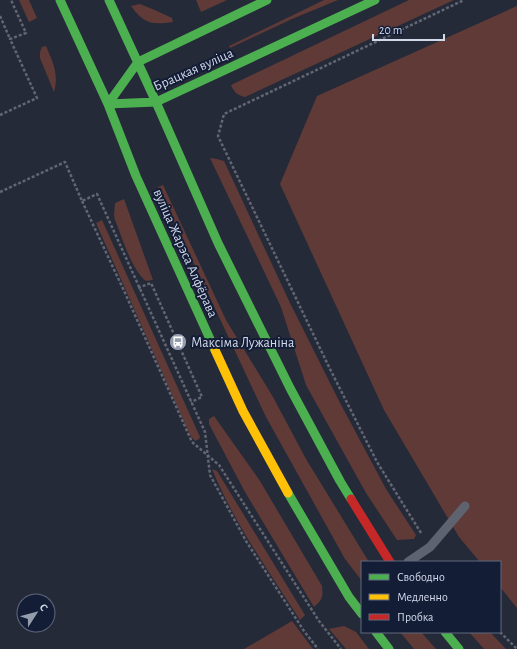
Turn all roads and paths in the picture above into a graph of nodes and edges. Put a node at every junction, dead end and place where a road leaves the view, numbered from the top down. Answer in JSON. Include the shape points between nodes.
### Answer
{"nodes":[{"id":1,"x":11,"y":0,"type":"edge"},
{"id":2,"x":60,"y":0,"type":"edge"},
{"id":3,"x":109,"y":0,"type":"edge"},
{"id":4,"x":267,"y":0,"type":"edge"},
{"id":5,"x":375,"y":0,"type":"edge"},
{"id":6,"x":464,"y":0,"type":"edge"},
{"id":7,"x":0,"y":16,"type":"edge"},
{"id":8,"x":10,"y":39,"type":"junction"},
{"id":9,"x":138,"y":62,"type":"junction"},
{"id":10,"x":156,"y":102,"type":"junction"},
{"id":11,"x":108,"y":104,"type":"junction"},
{"id":12,"x":0,"y":115,"type":"edge"},
{"id":13,"x":0,"y":192,"type":"edge"},
{"id":14,"x":82,"y":201,"type":"junction"},
{"id":15,"x":138,"y":288,"type":"junction"},
{"id":16,"x":191,"y":402,"type":"junction"},
{"id":17,"x":207,"y":455,"type":"junction"},
{"id":18,"x":465,"y":506,"type":"dead end"},
{"id":19,"x":430,"y":547,"type":"junction"},
{"id":20,"x":389,"y":561,"type":"edge"},
{"id":21,"x":409,"y":561,"type":"edge"},
{"id":22,"x":361,"y":613,"type":"edge"},
{"id":23,"x":377,"y":633,"type":"edge"},
{"id":24,"x":446,"y":633,"type":"edge"},
{"id":25,"x":501,"y":633,"type":"edge"},
{"id":26,"x":318,"y":649,"type":"edge"},
{"id":27,"x":341,"y":649,"type":"edge"},
{"id":28,"x":389,"y":649,"type":"edge"},
{"id":29,"x":459,"y":649,"type":"edge"},
{"id":30,"x":517,"y":649,"type":"edge"}],
"edges":[{"from":1,"to":8,"type":"path","via":[[26,34]]},
{"from":2,"to":11,"type":"main road","name":"вуліца Жарэса Алфёрава"},
{"from":3,"to":9,"type":"main road"},
{"from":4,"to":9,"type":"main road","name":"Брацкая вуліца"},
{"from":5,"to":10,"type":"main road","name":"Брацкая вуліца"},
{"from":6,"to":19,"type":"path","via":[[224,114],[218,136],[377,462]]},
{"from":7,"to":8,"type":"path"},
{"from":8,"to":12,"type":"path","via":[[37,98]]},
{"from":9,"to":10,"type":"main road"},
{"from":9,"to":11,"type":"main road","name":"Брацкая вуліца"},
{"from":10,"to":11,"type":"main road","name":"Брацкая вуліца"},
{"from":10,"to":20,"type":"main road","via":[[218,243],[290,388],[340,481]]},
{"from":11,"to":22,"type":"main road","name":"вуліца Жарэса Алфёрава","via":[[136,176],[243,411],[296,509]]},
{"from":13,"to":14,"type":"path","via":[[65,162]]},
{"from":14,"to":15,"type":"path","via":[[97,194]]},
{"from":14,"to":17,"type":"path","via":[[192,442]]},
{"from":15,"to":16,"type":"path"},
{"from":15,"to":16,"type":"path","via":[[151,283],[154,289],[202,397]]},
{"from":16,"to":17,"type":"path","via":[[205,432]]},
{"from":17,"to":26,"type":"path","via":[[210,475],[246,541]]},
{"from":17,"to":27,"type":"path","via":[[220,465],[318,621]]},
{"from":18,"to":19,"type":"lane"},
{"from":19,"to":21,"type":"lane"},
{"from":23,"to":28,"type":"main road"},
{"from":24,"to":29,"type":"main road"},
{"from":25,"to":30,"type":"path"}]}
